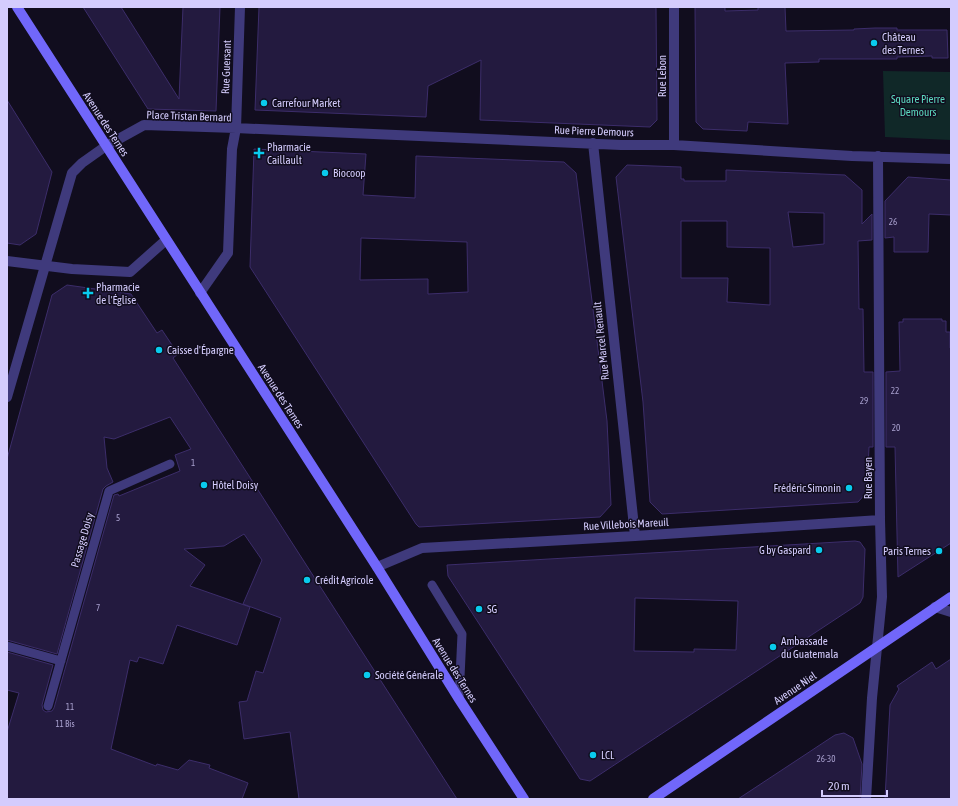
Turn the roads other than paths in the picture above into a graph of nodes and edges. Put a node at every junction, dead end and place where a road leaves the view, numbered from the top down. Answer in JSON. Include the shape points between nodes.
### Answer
{"nodes":[{"id":1,"x":17,"y":7,"type":"edge"},
{"id":2,"x":240,"y":7,"type":"edge"},
{"id":3,"x":674,"y":7,"type":"edge"},
{"id":4,"x":236,"y":128,"type":"junction"},
{"id":5,"x":593,"y":143,"type":"junction"},
{"id":6,"x":674,"y":145,"type":"junction"},
{"id":7,"x":106,"y":146,"type":"junction"},
{"id":8,"x":878,"y":156,"type":"junction"},
{"id":9,"x":951,"y":159,"type":"edge"},
{"id":10,"x":166,"y":240,"type":"junction"},
{"id":11,"x":7,"y":260,"type":"edge"},
{"id":12,"x":44,"y":266,"type":"junction"},
{"id":13,"x":200,"y":293,"type":"junction"},
{"id":14,"x":7,"y":397,"type":"edge"},
{"id":15,"x":170,"y":464,"type":"dead end"},
{"id":16,"x":880,"y":520,"type":"junction"},
{"id":17,"x":634,"y":536,"type":"junction"},
{"id":18,"x":377,"y":567,"type":"junction"},
{"id":19,"x":432,"y":585,"type":"dead end"},
{"id":20,"x":951,"y":597,"type":"edge"},
{"id":21,"x":935,"y":607,"type":"junction"},
{"id":22,"x":951,"y":612,"type":"edge"},
{"id":23,"x":7,"y":646,"type":"edge"},
{"id":24,"x":877,"y":647,"type":"junction"},
{"id":25,"x":61,"y":661,"type":"junction"},
{"id":26,"x":459,"y":698,"type":"junction"},
{"id":27,"x":48,"y":706,"type":"dead end"},
{"id":28,"x":524,"y":799,"type":"edge"},
{"id":29,"x":653,"y":799,"type":"edge"},
{"id":30,"x":866,"y":799,"type":"edge"}],
"edges":[{"from":1,"to":7,"type":"main road","name":"Avenue des Ternes"},
{"from":2,"to":4,"type":"street","name":"Rue Guersant"},
{"from":3,"to":6,"type":"street","name":"Rue Lebon"},
{"from":4,"to":5,"type":"street","name":"Rue Pierre Demours"},
{"from":4,"to":7,"type":"street","name":"Place Tristan Bernard","via":[[144,125]]},
{"from":4,"to":13,"type":"street","name":"Place Tristan Bernard","via":[[232,149],[228,253]]},
{"from":5,"to":6,"type":"street","name":"Rue Pierre Demours"},
{"from":5,"to":17,"type":"street","name":"Rue Marcel Renault"},
{"from":6,"to":8,"type":"street","name":"Rue Pierre Demours"},
{"from":7,"to":10,"type":"main road","name":"Avenue des Ternes"},
{"from":7,"to":12,"type":"street","name":"Place Tristan Bernard","via":[[72,173]]},
{"from":8,"to":9,"type":"street","name":"Rue Pierre Demours"},
{"from":8,"to":16,"type":"street","name":"Rue Bayen"},
{"from":10,"to":12,"type":"street","via":[[130,272]]},
{"from":10,"to":13,"type":"main road","name":"Avenue des Ternes"},
{"from":11,"to":12,"type":"street"},
{"from":12,"to":14,"type":"street","name":"Place Tristan Bernard"},
{"from":13,"to":18,"type":"main road","name":"Avenue des Ternes"},
{"from":15,"to":25,"type":"lane","name":"Passage Doisy","via":[[109,490]]},
{"from":16,"to":17,"type":"street","name":"Rue Villebois Mareuil"},
{"from":16,"to":24,"type":"street","name":"Rue Bayen","via":[[882,597]]},
{"from":17,"to":18,"type":"street","name":"Rue Villebois Mareuil","via":[[422,548]]},
{"from":18,"to":26,"type":"main road","name":"Avenue des Ternes"},
{"from":19,"to":26,"type":"lane","via":[[462,634]]},
{"from":20,"to":21,"type":"main road","name":"Avenue Niel"},
{"from":21,"to":22,"type":"street"},
{"from":21,"to":24,"type":"main road","name":"Avenue Niel"},
{"from":23,"to":25,"type":"lane"},
{"from":24,"to":29,"type":"main road","name":"Avenue Niel"},
{"from":24,"to":30,"type":"street","name":"Rue Bayen"},
{"from":25,"to":27,"type":"lane","name":"Passage Doisy"},
{"from":26,"to":28,"type":"main road","name":"Avenue des Ternes"}]}
